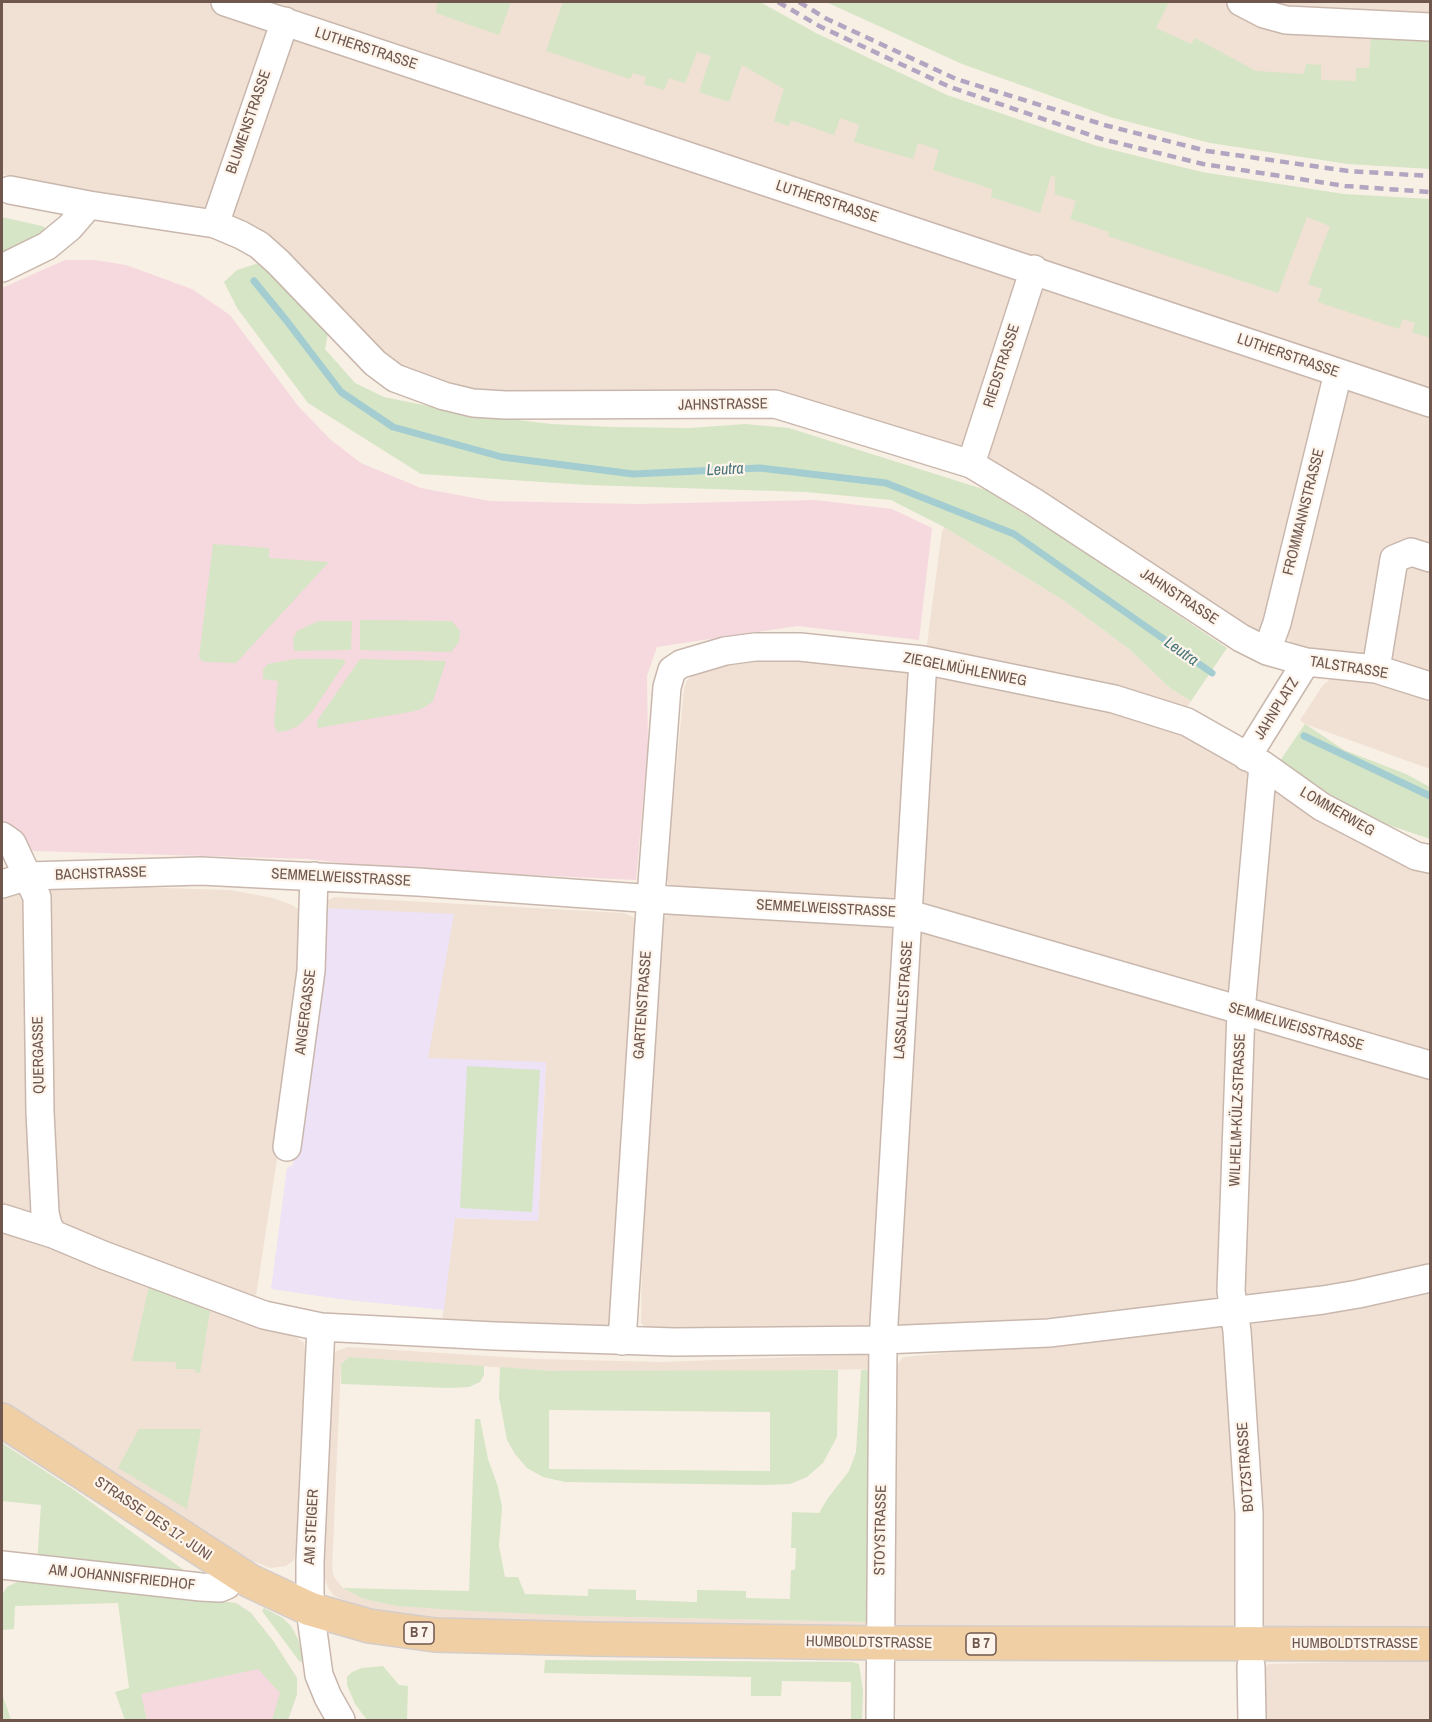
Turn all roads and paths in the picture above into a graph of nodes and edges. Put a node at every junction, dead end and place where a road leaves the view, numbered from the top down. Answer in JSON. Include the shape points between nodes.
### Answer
{"nodes":[{"id":1,"x":225,"y":2,"type":"edge"},
{"id":2,"x":1242,"y":2,"type":"edge"},
{"id":3,"x":285,"y":21,"type":"junction"},
{"id":4,"x":1431,"y":27,"type":"edge"},
{"id":5,"x":10,"y":190,"type":"dead end"},
{"id":6,"x":89,"y":205,"type":"junction"},
{"id":7,"x":215,"y":224,"type":"junction"},
{"id":8,"x":2,"y":268,"type":"edge"},
{"id":9,"x":1034,"y":269,"type":"junction"},
{"id":10,"x":1338,"y":373,"type":"junction"},
{"id":11,"x":1431,"y":403,"type":"edge"},
{"id":12,"x":971,"y":464,"type":"junction"},
{"id":13,"x":1431,"y":558,"type":"edge"},
{"id":14,"x":1267,"y":651,"type":"junction"},
{"id":15,"x":923,"y":660,"type":"junction"},
{"id":16,"x":1306,"y":662,"type":"junction"},
{"id":17,"x":1376,"y":669,"type":"junction"},
{"id":18,"x":672,"y":670,"type":"joint"},
{"id":19,"x":1431,"y":686,"type":"edge"},
{"id":20,"x":1255,"y":761,"type":"junction"},
{"id":21,"x":2,"y":836,"type":"edge"},
{"id":22,"x":1431,"y":859,"type":"edge"},
{"id":23,"x":201,"y":871,"type":"joint"},
{"id":24,"x":28,"y":876,"type":"junction"},
{"id":25,"x":314,"y":876,"type":"junction"},
{"id":26,"x":2,"y":884,"type":"edge"},
{"id":27,"x":651,"y":899,"type":"junction"},
{"id":28,"x":909,"y":914,"type":"junction"},
{"id":29,"x":1241,"y":1011,"type":"junction"},
{"id":30,"x":1431,"y":1065,"type":"edge"},
{"id":31,"x":287,"y":1147,"type":"dead end"},
{"id":32,"x":2,"y":1218,"type":"edge"},
{"id":33,"x":53,"y":1234,"type":"junction"},
{"id":34,"x":1431,"y":1278,"type":"edge"},
{"id":35,"x":1233,"y":1310,"type":"junction"},
{"id":36,"x":321,"y":1327,"type":"junction"},
{"id":37,"x":883,"y":1340,"type":"junction"},
{"id":38,"x":622,"y":1341,"type":"junction"},
{"id":39,"x":2,"y":1420,"type":"edge"},
{"id":40,"x":2,"y":1565,"type":"edge"},
{"id":41,"x":236,"y":1573,"type":"junction"},
{"id":42,"x":310,"y":1609,"type":"junction"},
{"id":43,"x":1250,"y":1625,"type":"dead end"},
{"id":44,"x":879,"y":1643,"type":"junction"},
{"id":45,"x":1431,"y":1644,"type":"edge"},
{"id":46,"x":1251,"y":1666,"type":"dead end"},
{"id":47,"x":341,"y":1720,"type":"edge"},
{"id":48,"x":880,"y":1720,"type":"edge"},
{"id":49,"x":1252,"y":1720,"type":"edge"}],
"edges":[{"from":1,"to":3,"type":"street","name":"LUTHERSTRASSE"},
{"from":2,"to":4,"type":"street","via":[[1286,20]]},
{"from":3,"to":7,"type":"street","name":"BLUMENSTRASSE"},
{"from":3,"to":9,"type":"street","name":"LUTHERSTRASSE"},
{"from":5,"to":6,"type":"street","name":"JAHNSTRASSE"},
{"from":6,"to":7,"type":"street","name":"JAHNSTRASSE"},
{"from":6,"to":8,"type":"street","via":[[47,246]]},
{"from":7,"to":12,"type":"street","name":"JAHNSTRASSE","via":[[259,245],[375,363],[395,378],[444,396],[505,405],[775,404]]},
{"from":9,"to":10,"type":"street","name":"LUTHERSTRASSE"},
{"from":9,"to":12,"type":"street","name":"RIEDSTRASSE"},
{"from":10,"to":11,"type":"street","name":"LUTHERSTRASSE"},
{"from":10,"to":14,"type":"street","name":"FROMMANNSTRASSE"},
{"from":12,"to":14,"type":"street","name":"JAHNSTRASSE"},
{"from":13,"to":17,"type":"street","via":[[1411,552],[1394,559]]},
{"from":14,"to":16,"type":"street","name":"TALSTRASSE"},
{"from":15,"to":18,"type":"street","name":"ZIEGELMÜHLENWEG","via":[[800,647],[755,648],[724,651]]},
{"from":15,"to":20,"type":"street","name":"ZIEGELMÜHLENWEG","via":[[1114,699],[1187,722]]},
{"from":15,"to":28,"type":"street","name":"LASSALLESTRASSE"},
{"from":16,"to":17,"type":"street","name":"TALSTRASSE"},
{"from":16,"to":20,"type":"street","name":"JAHNPLATZ"},
{"from":17,"to":19,"type":"street","name":"TALSTRASSE"},
{"from":18,"to":27,"type":"street","name":"GARTENSTRASSE","via":[[667,687]]},
{"from":20,"to":22,"type":"street","name":"LOMMERWEG","via":[[1322,807],[1416,856]]},
{"from":20,"to":29,"type":"street","name":"WILHELM-KÜLZ-STRASSE"},
{"from":21,"to":24,"type":"street","name":"QUERGASSE","via":[[12,843]]},
{"from":23,"to":24,"type":"street","name":"BACHSTRASSE"},
{"from":23,"to":25,"type":"street","name":"SEMMELWEISSTRASSE"},
{"from":24,"to":26,"type":"street","name":"BACHSTRASSE"},
{"from":24,"to":33,"type":"street","name":"QUERGASSE","via":[[37,897],[40,1112],[45,1213]]},
{"from":25,"to":27,"type":"street","name":"SEMMELWEISSTRASSE"},
{"from":25,"to":31,"type":"street","name":"ANGERGASSE","via":[[311,971]]},
{"from":27,"to":28,"type":"street","name":"SEMMELWEISSTRASSE"},
{"from":27,"to":38,"type":"street","name":"GARTENSTRASSE"},
{"from":28,"to":29,"type":"street","name":"SEMMELWEISSTRASSE"},
{"from":28,"to":37,"type":"street","name":"LASSALLESTRASSE"},
{"from":29,"to":30,"type":"street","name":"SEMMELWEISSTRASSE"},
{"from":29,"to":35,"type":"street","name":"WILHELM-KÜLZ-STRASSE"},
{"from":32,"to":33,"type":"street"},
{"from":33,"to":36,"type":"street","via":[[264,1315]]},
{"from":34,"to":35,"type":"street","via":[[1358,1294]]},
{"from":35,"to":37,"type":"street","via":[[1049,1333]]},
{"from":35,"to":43,"type":"street","name":"BOTZSTRASSE","via":[[1249,1513]]},
{"from":36,"to":38,"type":"street"},
{"from":36,"to":42,"type":"street","name":"AM STEIGER"},
{"from":37,"to":38,"type":"street"},
{"from":37,"to":44,"type":"street","name":"STOYSTRASSE"},
{"from":39,"to":41,"type":"main road","name":"STRASSE DES 17. JUNI","number":"B 7"},
{"from":40,"to":41,"type":"street","name":"AM JOHANNISFRIEDHOF","via":[[201,1587],[227,1585]]},
{"from":41,"to":42,"type":"main road","name":"STRASSE DES 17. JUNI","number":"B 7"},
{"from":42,"to":44,"type":"main road","name":"HUMBOLDTSTRASSE","number":"B 7","via":[[359,1624],[435,1635]]},
{"from":42,"to":47,"type":"street","name":"AM STEIGER","via":[[319,1676]]},
{"from":44,"to":45,"type":"main road","name":"HUMBOLDTSTRASSE","number":"B 7"},
{"from":44,"to":48,"type":"street","name":"STOYSTRASSE"},
{"from":46,"to":49,"type":"street"}]}
